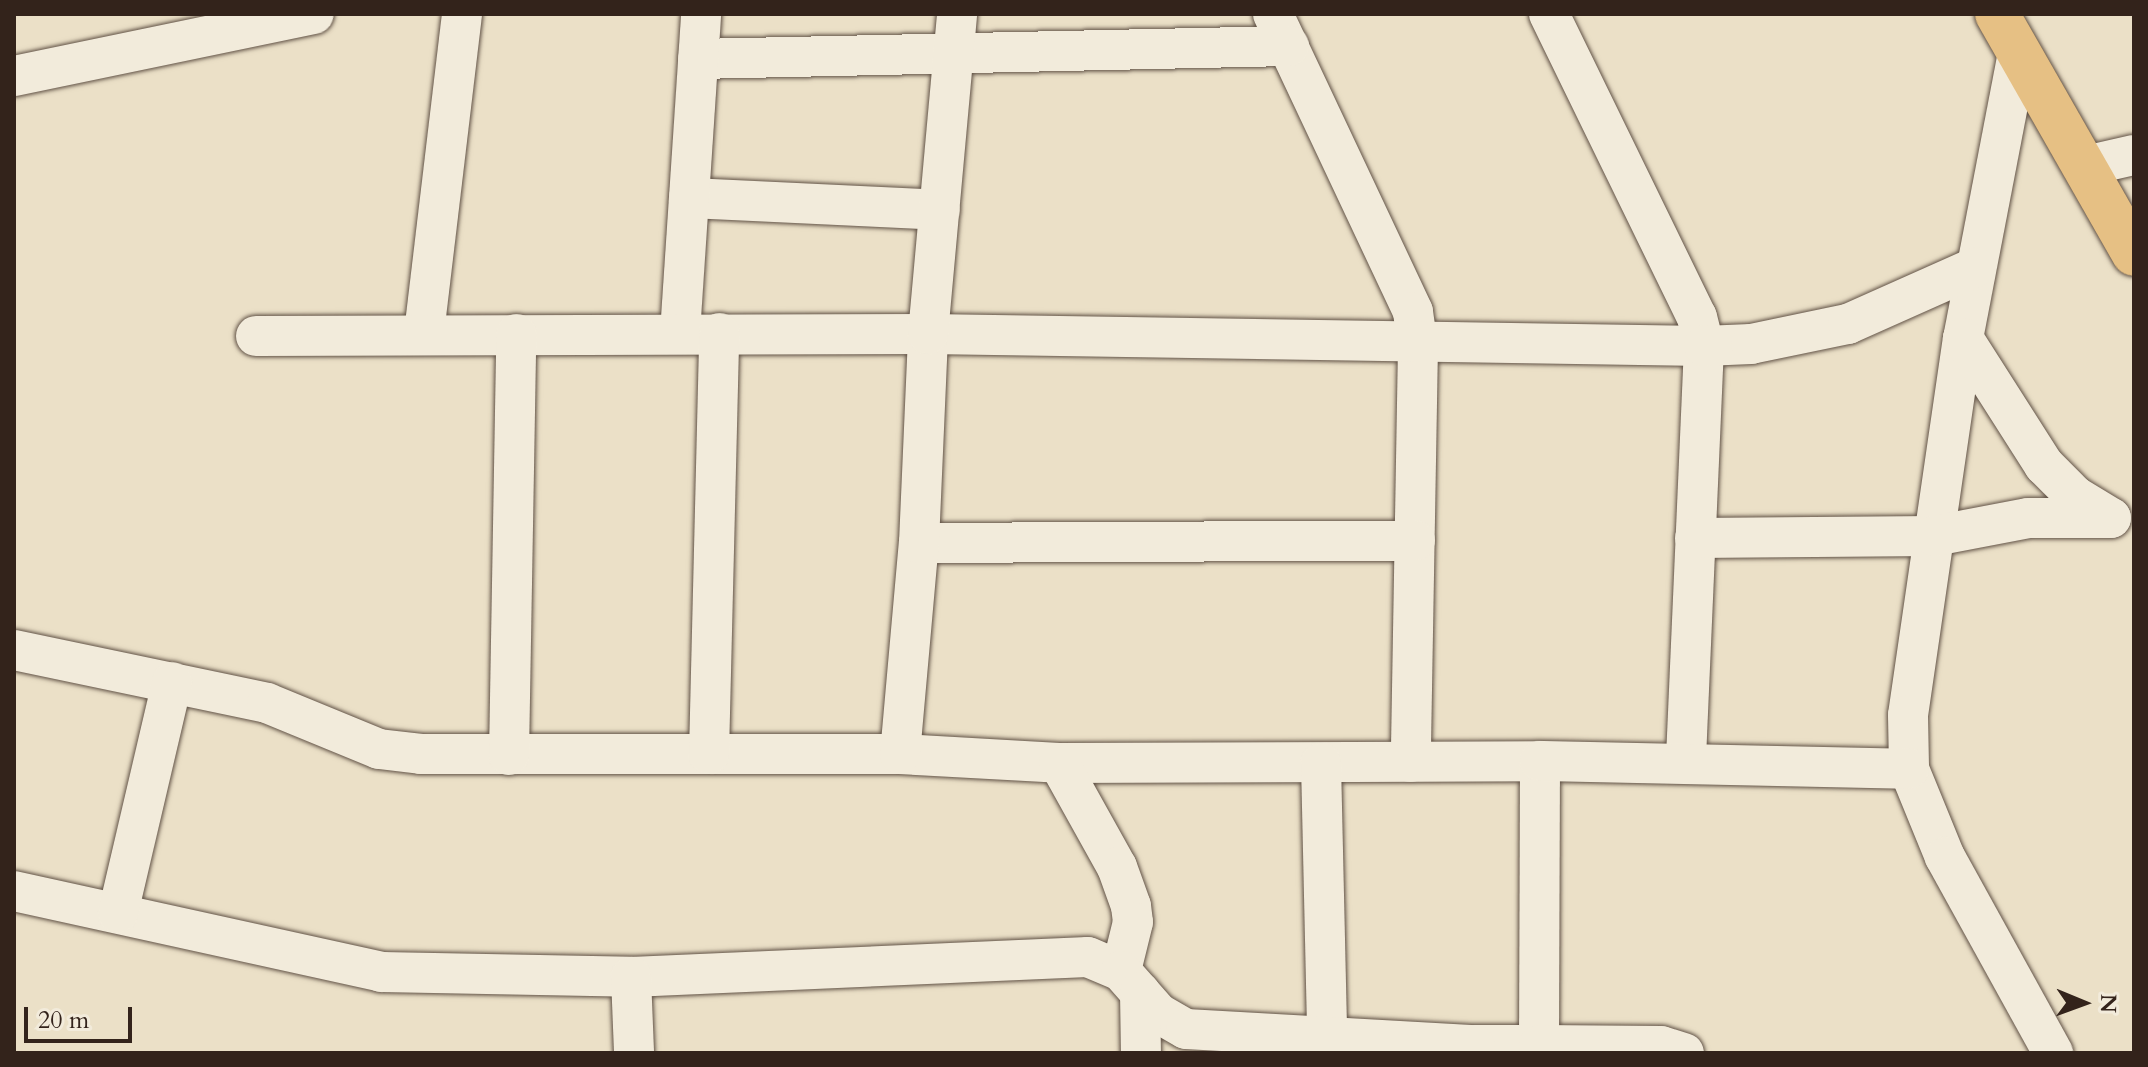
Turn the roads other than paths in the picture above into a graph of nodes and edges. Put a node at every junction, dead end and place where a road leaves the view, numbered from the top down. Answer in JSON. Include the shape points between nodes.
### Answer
{"nodes":[{"id":1,"x":314,"y":14,"type":"edge"},
{"id":2,"x":462,"y":14,"type":"edge"},
{"id":3,"x":701,"y":14,"type":"edge"},
{"id":4,"x":957,"y":14,"type":"edge"},
{"id":5,"x":1549,"y":14,"type":"edge"},
{"id":6,"x":1997,"y":14,"type":"edge"},
{"id":7,"x":1281,"y":30,"type":"edge"},
{"id":8,"x":2018,"y":53,"type":"junction"},
{"id":9,"x":955,"y":54,"type":"junction"},
{"id":10,"x":698,"y":59,"type":"junction"},
{"id":11,"x":14,"y":76,"type":"edge"},
{"id":12,"x":2134,"y":155,"type":"edge"},
{"id":13,"x":2085,"y":166,"type":"junction"},
{"id":14,"x":689,"y":198,"type":"junction"},
{"id":15,"x":940,"y":210,"type":"junction"},
{"id":16,"x":2134,"y":254,"type":"edge"},
{"id":17,"x":1976,"y":267,"type":"junction"},
{"id":18,"x":424,"y":333,"type":"junction"},
{"id":19,"x":700,"y":333,"type":"junction"},
{"id":20,"x":516,"y":334,"type":"junction"},
{"id":21,"x":928,"y":334,"type":"junction"},
{"id":22,"x":256,"y":336,"type":"dead end"},
{"id":23,"x":1963,"y":338,"type":"junction"},
{"id":24,"x":1418,"y":346,"type":"junction"},
{"id":25,"x":1704,"y":346,"type":"junction"},
{"id":26,"x":2123,"y":522,"type":"edge"},
{"id":27,"x":1934,"y":536,"type":"junction"},
{"id":28,"x":1695,"y":538,"type":"junction"},
{"id":29,"x":1415,"y":540,"type":"junction"},
{"id":30,"x":919,"y":543,"type":"junction"},
{"id":31,"x":14,"y":650,"type":"edge"},
{"id":32,"x":172,"y":682,"type":"junction"},
{"id":33,"x":709,"y":754,"type":"junction"},
{"id":34,"x":900,"y":754,"type":"junction"},
{"id":35,"x":509,"y":755,"type":"junction"},
{"id":36,"x":1540,"y":761,"type":"junction"},
{"id":37,"x":1411,"y":762,"type":"junction"},
{"id":38,"x":1686,"y":762,"type":"junction"},
{"id":39,"x":1059,"y":763,"type":"junction"},
{"id":40,"x":1321,"y":763,"type":"junction"},
{"id":41,"x":1909,"y":769,"type":"junction"},
{"id":42,"x":14,"y":891,"type":"edge"},
{"id":43,"x":118,"y":913,"type":"junction"},
{"id":44,"x":631,"y":977,"type":"junction"},
{"id":45,"x":1130,"y":982,"type":"junction"},
{"id":46,"x":1327,"y":1036,"type":"junction"},
{"id":47,"x":1539,"y":1045,"type":"junction"},
{"id":48,"x":1475,"y":1049,"type":"edge"},
{"id":49,"x":634,"y":1053,"type":"edge"},
{"id":50,"x":1141,"y":1053,"type":"edge"},
{"id":51,"x":1684,"y":1053,"type":"edge"},
{"id":52,"x":2053,"y":1053,"type":"edge"}],
"edges":[{"from":1,"to":11,"type":"street"},
{"from":2,"to":18,"type":"street"},
{"from":3,"to":10,"type":"street"},
{"from":4,"to":9,"type":"street"},
{"from":5,"to":25,"type":"street","via":[[1697,317]]},
{"from":6,"to":8,"type":"main road"},
{"from":7,"to":9,"type":"street"},
{"from":7,"to":24,"type":"street","via":[[1400,276]]},
{"from":8,"to":13,"type":"main road"},
{"from":8,"to":17,"type":"street"},
{"from":9,"to":10,"type":"street"},
{"from":9,"to":15,"type":"street"},
{"from":10,"to":14,"type":"street"},
{"from":12,"to":13,"type":"street"},
{"from":13,"to":16,"type":"main road"},
{"from":14,"to":15,"type":"street"},
{"from":14,"to":19,"type":"street"},
{"from":15,"to":21,"type":"street"},
{"from":17,"to":23,"type":"street"},
{"from":17,"to":25,"type":"street","via":[[1848,324],[1751,344]]},
{"from":18,"to":20,"type":"street"},
{"from":18,"to":22,"type":"street"},
{"from":19,"to":20,"type":"street"},
{"from":19,"to":21,"type":"street"},
{"from":19,"to":33,"type":"street"},
{"from":20,"to":35,"type":"street"},
{"from":21,"to":24,"type":"street"},
{"from":21,"to":30,"type":"street"},
{"from":23,"to":26,"type":"street","via":[[2044,465],[2075,496]]},
{"from":23,"to":27,"type":"street"},
{"from":24,"to":25,"type":"street"},
{"from":24,"to":29,"type":"street"},
{"from":25,"to":28,"type":"street"},
{"from":26,"to":27,"type":"street","via":[[2028,518]]},
{"from":27,"to":28,"type":"street"},
{"from":27,"to":41,"type":"street","via":[[1908,715]]},
{"from":28,"to":38,"type":"street"},
{"from":29,"to":30,"type":"street"},
{"from":29,"to":37,"type":"street"},
{"from":30,"to":34,"type":"street"},
{"from":31,"to":32,"type":"street"},
{"from":32,"to":35,"type":"street","via":[[267,703],[379,749]]},
{"from":32,"to":43,"type":"street"},
{"from":33,"to":34,"type":"street"},
{"from":33,"to":35,"type":"street"},
{"from":34,"to":39,"type":"street"},
{"from":36,"to":37,"type":"street"},
{"from":36,"to":38,"type":"street"},
{"from":36,"to":47,"type":"street"},
{"from":37,"to":40,"type":"street"},
{"from":38,"to":41,"type":"street"},
{"from":39,"to":40,"type":"street"},
{"from":39,"to":45,"type":"street","via":[[1126,887],[1133,922]]},
{"from":40,"to":46,"type":"street"},
{"from":41,"to":52,"type":"street","via":[[1945,857]]},
{"from":42,"to":43,"type":"street"},
{"from":43,"to":44,"type":"street","via":[[381,972]]},
{"from":44,"to":45,"type":"street","via":[[1067,955]]},
{"from":44,"to":49,"type":"street"},
{"from":45,"to":46,"type":"street","via":[[1158,1013],[1186,1029]]},
{"from":45,"to":50,"type":"street"},
{"from":46,"to":48,"type":"street"},
{"from":47,"to":48,"type":"street"},
{"from":47,"to":51,"type":"street","via":[[1661,1046]]}]}
